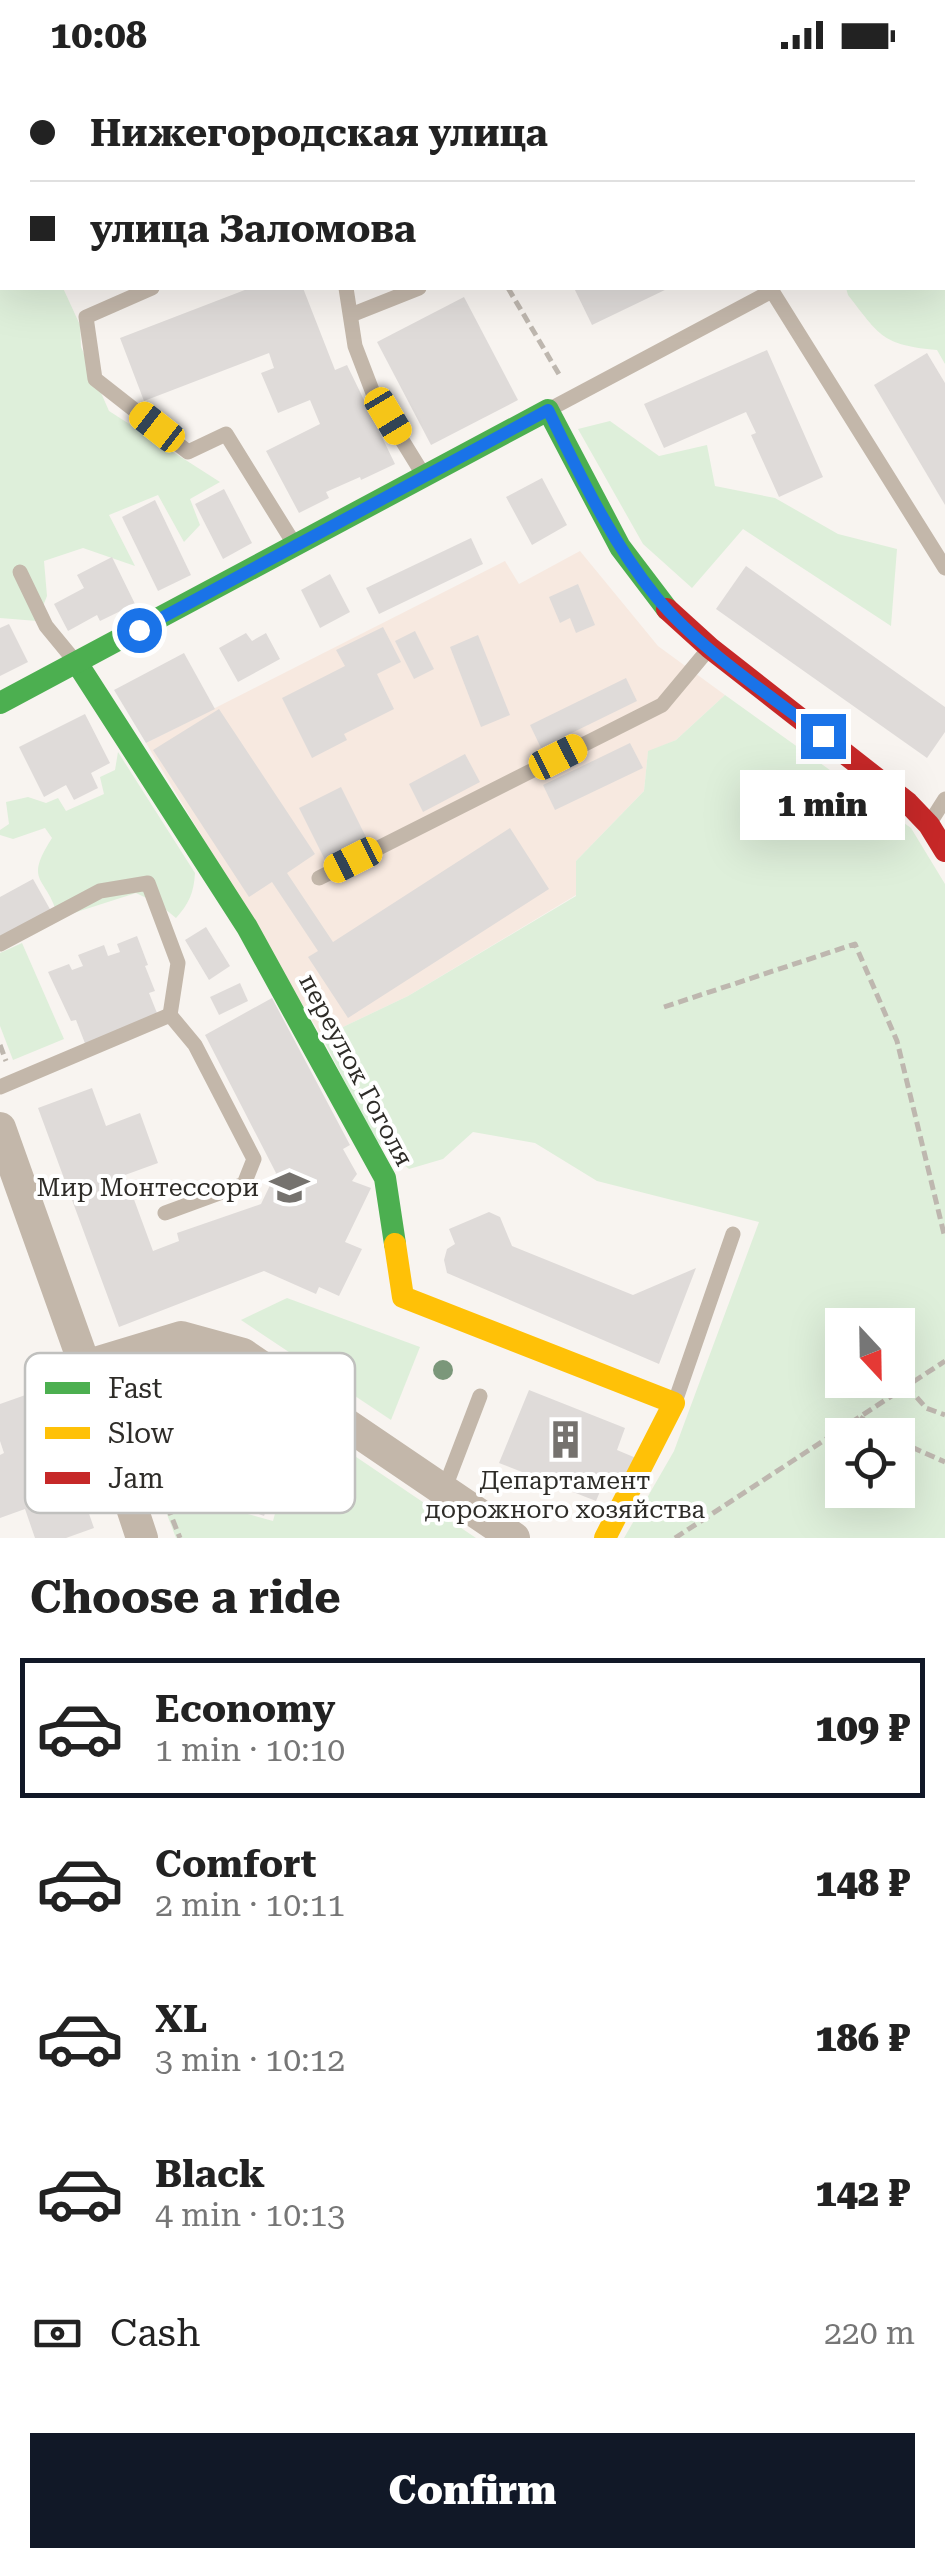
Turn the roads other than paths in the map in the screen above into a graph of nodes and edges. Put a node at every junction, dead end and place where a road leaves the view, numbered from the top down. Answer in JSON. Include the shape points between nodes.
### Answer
{"nodes":[{"id":1,"x":147,"y":290,"type":"edge"},
{"id":2,"x":346,"y":290,"type":"edge"},
{"id":3,"x":414,"y":290,"type":"edge"},
{"id":4,"x":770,"y":290,"type":"edge"},
{"id":5,"x":773,"y":290,"type":"edge"},
{"id":6,"x":350,"y":315,"type":"junction"},
{"id":7,"x":548,"y":410,"type":"junction"},
{"id":8,"x":424,"y":476,"type":"junction"},
{"id":9,"x":296,"y":545,"type":"junction"},
{"id":10,"x":945,"y":568,"type":"edge"},
{"id":11,"x":20,"y":572,"type":"dead end"},
{"id":12,"x":710,"y":648,"type":"junction"},
{"id":13,"x":77,"y":663,"type":"junction"},
{"id":14,"x":0,"y":703,"type":"edge"},
{"id":15,"x":945,"y":799,"type":"edge"},
{"id":16,"x":929,"y":825,"type":"junction"},
{"id":17,"x":945,"y":851,"type":"edge"},
{"id":18,"x":319,"y":878,"type":"dead end"},
{"id":19,"x":0,"y":944,"type":"edge"},
{"id":20,"x":170,"y":1015,"type":"junction"},
{"id":21,"x":0,"y":1087,"type":"edge"},
{"id":22,"x":0,"y":1128,"type":"edge"},
{"id":23,"x":9,"y":1182,"type":"edge"},
{"id":24,"x":165,"y":1213,"type":"dead end"},
{"id":25,"x":733,"y":1234,"type":"dead end"},
{"id":26,"x":81,"y":1353,"type":"edge"},
{"id":27,"x":127,"y":1353,"type":"edge"},
{"id":28,"x":239,"y":1353,"type":"edge"},
{"id":29,"x":480,"y":1396,"type":"dead end"},
{"id":30,"x":674,"y":1403,"type":"junction"},
{"id":31,"x":355,"y":1430,"type":"edge"},
{"id":32,"x":444,"y":1490,"type":"junction"},
{"id":33,"x":134,"y":1513,"type":"edge"},
{"id":34,"x":142,"y":1538,"type":"edge"},
{"id":35,"x":514,"y":1538,"type":"edge"},
{"id":36,"x":605,"y":1538,"type":"edge"}],
"edges":[{"from":1,"to":9,"type":"lane","via":[[86,317],[95,378],[188,452],[226,434]]},
{"from":2,"to":6,"type":"lane"},
{"from":3,"to":6,"type":"lane"},
{"from":4,"to":7,"type":"lane"},
{"from":5,"to":10,"type":"lane"},
{"from":6,"to":8,"type":"lane","via":[[374,393]]},
{"from":7,"to":8,"type":"street"},
{"from":7,"to":12,"type":"street","via":[[620,548],[659,600]]},
{"from":8,"to":9,"type":"street"},
{"from":9,"to":13,"type":"street"},
{"from":11,"to":13,"type":"lane","via":[[46,626]]},
{"from":12,"to":16,"type":"street"},
{"from":12,"to":18,"type":"lane","via":[[662,705]]},
{"from":13,"to":14,"type":"street"},
{"from":13,"to":30,"type":"street","name":"переулок Гоголя","via":[[248,927],[386,1178],[403,1298]]},
{"from":15,"to":16,"type":"lane"},
{"from":16,"to":17,"type":"street"},
{"from":19,"to":20,"type":"lane","via":[[100,892],[148,882],[178,963]]},
{"from":20,"to":21,"type":"lane"},
{"from":20,"to":24,"type":"lane","via":[[194,1045],[254,1159],[244,1184]]},
{"from":22,"to":23,"type":"street"},
{"from":23,"to":26,"type":"street"},
{"from":25,"to":30,"type":"lane"},
{"from":27,"to":28,"type":"street","via":[[181,1336]]},
{"from":29,"to":32,"type":"lane"},
{"from":30,"to":36,"type":"street"},
{"from":31,"to":32,"type":"street"},
{"from":32,"to":35,"type":"street"},
{"from":33,"to":34,"type":"street"}]}
